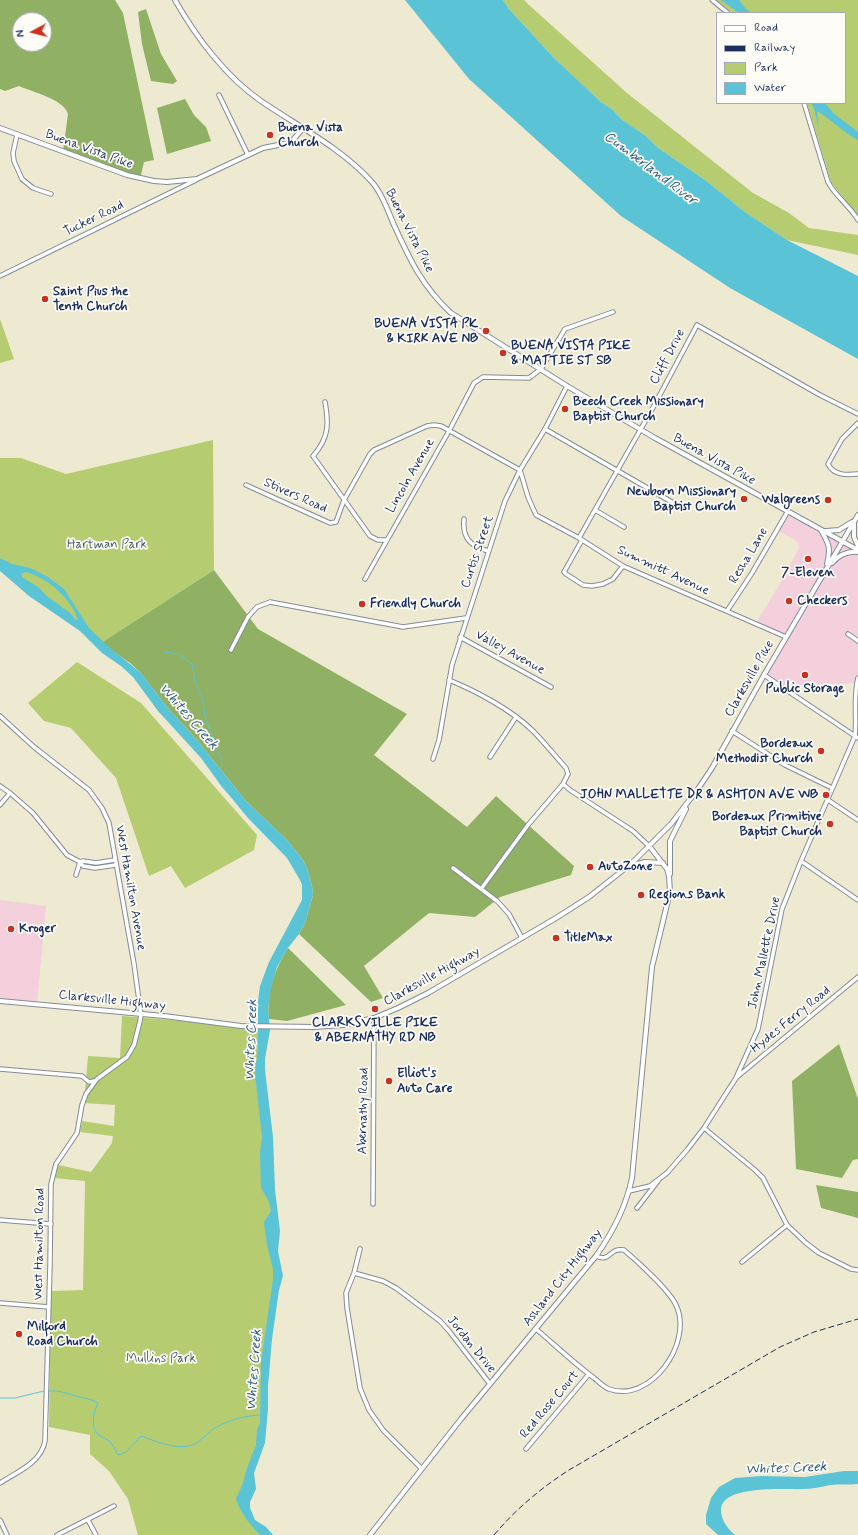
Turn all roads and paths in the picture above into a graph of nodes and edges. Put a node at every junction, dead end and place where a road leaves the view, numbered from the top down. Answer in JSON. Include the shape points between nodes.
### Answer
{"nodes":[{"id":1,"x":175,"y":0,"type":"edge"},
{"id":2,"x":712,"y":0,"type":"edge"},
{"id":3,"x":727,"y":12,"type":"edge"},
{"id":4,"x":219,"y":95,"type":"dead end"},
{"id":5,"x":804,"y":104,"type":"edge"},
{"id":6,"x":304,"y":127,"type":"junction"},
{"id":7,"x":0,"y":128,"type":"edge"},
{"id":8,"x":17,"y":135,"type":"junction"},
{"id":9,"x":248,"y":155,"type":"junction"},
{"id":10,"x":197,"y":179,"type":"junction"},
{"id":11,"x":51,"y":194,"type":"dead end"},
{"id":12,"x":858,"y":220,"type":"edge"},
{"id":13,"x":0,"y":276,"type":"edge"},
{"id":14,"x":613,"y":312,"type":"dead end"},
{"id":15,"x":540,"y":369,"type":"junction"},
{"id":16,"x":567,"y":386,"type":"junction"},
{"id":17,"x":325,"y":402,"type":"dead end"},
{"id":18,"x":858,"y":414,"type":"edge"},
{"id":19,"x":858,"y":423,"type":"edge"},
{"id":20,"x":545,"y":429,"type":"junction"},
{"id":21,"x":640,"y":429,"type":"junction"},
{"id":22,"x":449,"y":431,"type":"junction"},
{"id":23,"x":520,"y":470,"type":"junction"},
{"id":24,"x":617,"y":471,"type":"junction"},
{"id":25,"x":858,"y":474,"type":"edge"},
{"id":26,"x":246,"y":485,"type":"dead end"},
{"id":27,"x":344,"y":500,"type":"junction"},
{"id":28,"x":678,"y":505,"type":"dead end"},
{"id":29,"x":595,"y":510,"type":"junction"},
{"id":30,"x":788,"y":511,"type":"junction"},
{"id":31,"x":858,"y":514,"type":"edge"},
{"id":32,"x":464,"y":519,"type":"dead end"},
{"id":33,"x":854,"y":520,"type":"junction"},
{"id":34,"x":624,"y":527,"type":"dead end"},
{"id":35,"x":820,"y":530,"type":"junction"},
{"id":36,"x":581,"y":539,"type":"junction"},
{"id":37,"x":386,"y":540,"type":"junction"},
{"id":38,"x":842,"y":541,"type":"junction"},
{"id":39,"x":858,"y":546,"type":"edge"},
{"id":40,"x":488,"y":551,"type":"junction"},
{"id":41,"x":858,"y":551,"type":"edge"},
{"id":42,"x":623,"y":566,"type":"junction"},
{"id":43,"x":825,"y":571,"type":"junction"},
{"id":44,"x":365,"y":579,"type":"dead end"},
{"id":45,"x":727,"y":611,"type":"junction"},
{"id":46,"x":466,"y":618,"type":"junction"},
{"id":47,"x":848,"y":634,"type":"dead end"},
{"id":48,"x":460,"y":637,"type":"junction"},
{"id":49,"x":786,"y":637,"type":"junction"},
{"id":50,"x":858,"y":641,"type":"edge"},
{"id":51,"x":231,"y":650,"type":"dead end"},
{"id":52,"x":764,"y":674,"type":"junction"},
{"id":53,"x":858,"y":678,"type":"edge"},
{"id":54,"x":449,"y":680,"type":"junction"},
{"id":55,"x":551,"y":687,"type":"dead end"},
{"id":56,"x":0,"y":716,"type":"edge"},
{"id":57,"x":516,"y":717,"type":"junction"},
{"id":58,"x":732,"y":731,"type":"junction"},
{"id":59,"x":856,"y":737,"type":"edge"},
{"id":60,"x":490,"y":757,"type":"dead end"},
{"id":61,"x":433,"y":759,"type":"dead end"},
{"id":62,"x":563,"y":784,"type":"junction"},
{"id":63,"x":0,"y":786,"type":"edge"},
{"id":64,"x":832,"y":788,"type":"junction"},
{"id":65,"x":10,"y":793,"type":"junction"},
{"id":66,"x":690,"y":800,"type":"junction"},
{"id":67,"x":828,"y":800,"type":"junction"},
{"id":68,"x":0,"y":804,"type":"edge"},
{"id":69,"x":858,"y":820,"type":"edge"},
{"id":70,"x":650,"y":847,"type":"junction"},
{"id":71,"x":115,"y":860,"type":"junction"},
{"id":72,"x":801,"y":861,"type":"junction"},
{"id":73,"x":80,"y":862,"type":"junction"},
{"id":74,"x":100,"y":863,"type":"junction"},
{"id":75,"x":663,"y":863,"type":"junction"},
{"id":76,"x":116,"y":865,"type":"junction"},
{"id":77,"x":628,"y":867,"type":"junction"},
{"id":78,"x":100,"y":868,"type":"junction"},
{"id":79,"x":453,"y":868,"type":"dead end"},
{"id":80,"x":76,"y":876,"type":"dead end"},
{"id":81,"x":669,"y":876,"type":"junction"},
{"id":82,"x":481,"y":888,"type":"junction"},
{"id":83,"x":858,"y":900,"type":"edge"},
{"id":84,"x":522,"y":938,"type":"junction"},
{"id":85,"x":858,"y":977,"type":"edge"},
{"id":86,"x":0,"y":1001,"type":"edge"},
{"id":87,"x":141,"y":1014,"type":"junction"},
{"id":88,"x":374,"y":1018,"type":"junction"},
{"id":89,"x":0,"y":1069,"type":"edge"},
{"id":90,"x":736,"y":1078,"type":"junction"},
{"id":91,"x":97,"y":1079,"type":"junction"},
{"id":92,"x":704,"y":1128,"type":"junction"},
{"id":93,"x":660,"y":1178,"type":"junction"},
{"id":94,"x":629,"y":1191,"type":"junction"},
{"id":95,"x":373,"y":1204,"type":"dead end"},
{"id":96,"x":637,"y":1208,"type":"dead end"},
{"id":97,"x":0,"y":1220,"type":"edge"},
{"id":98,"x":51,"y":1224,"type":"junction"},
{"id":99,"x":787,"y":1225,"type":"junction"},
{"id":100,"x":360,"y":1248,"type":"dead end"},
{"id":101,"x":596,"y":1256,"type":"junction"},
{"id":102,"x":742,"y":1262,"type":"dead end"},
{"id":103,"x":858,"y":1270,"type":"edge"},
{"id":104,"x":354,"y":1273,"type":"junction"},
{"id":105,"x":0,"y":1303,"type":"edge"},
{"id":106,"x":49,"y":1307,"type":"junction"},
{"id":107,"x":536,"y":1329,"type":"junction"},
{"id":108,"x":589,"y":1374,"type":"junction"},
{"id":109,"x":490,"y":1384,"type":"junction"},
{"id":110,"x":526,"y":1449,"type":"dead end"},
{"id":111,"x":421,"y":1468,"type":"junction"},
{"id":112,"x":0,"y":1483,"type":"edge"},
{"id":113,"x":114,"y":1506,"type":"dead end"},
{"id":114,"x":0,"y":1520,"type":"edge"},
{"id":115,"x":88,"y":1520,"type":"junction"},
{"id":116,"x":7,"y":1535,"type":"edge"},
{"id":117,"x":57,"y":1535,"type":"edge"},
{"id":118,"x":96,"y":1535,"type":"edge"},
{"id":119,"x":370,"y":1535,"type":"edge"}],
"edges":[{"from":1,"to":6,"type":"main road","via":[[190,26],[222,66],[260,100]]},
{"from":2,"to":3,"type":"street"},
{"from":4,"to":9,"type":"street"},
{"from":5,"to":12,"type":"street","via":[[828,182]]},
{"from":6,"to":9,"type":"main road","name":"Buena Vista Pike","via":[[288,143],[263,148]]},
{"from":6,"to":15,"type":"main road","name":"Buena Vista Pike","via":[[347,157],[373,183],[413,265],[436,300],[451,313]]},
{"from":7,"to":8,"type":"main road","name":"Buena Vista Pike"},
{"from":8,"to":10,"type":"main road","name":"Buena Vista Pike","via":[[140,179],[167,182]]},
{"from":8,"to":11,"type":"street","via":[[13,153],[22,179],[33,188]]},
{"from":9,"to":10,"type":"main road","name":"Buena Vista Pike"},
{"from":10,"to":13,"type":"street","name":"Tucker Road"},
{"from":14,"to":15,"type":"street","via":[[565,329]]},
{"from":15,"to":16,"type":"main road","name":"Buena Vista Pike"},
{"from":15,"to":22,"type":"street","name":"Lincoln Avenue","via":[[529,378],[483,376],[474,383]]},
{"from":16,"to":20,"type":"street","name":"Curtis Street"},
{"from":16,"to":21,"type":"main road","name":"Buena Vista Pike"},
{"from":17,"to":27,"type":"street","via":[[327,430],[313,456]]},
{"from":18,"to":21,"type":"street","name":"Cliff Drive","via":[[697,325]]},
{"from":19,"to":25,"type":"street","via":[[842,439],[828,464],[842,475]]},
{"from":20,"to":23,"type":"street","name":"Curtis Street"},
{"from":20,"to":24,"type":"street"},
{"from":21,"to":24,"type":"street","name":"Cliff Drive"},
{"from":21,"to":30,"type":"main road","name":"Buena Vista Pike"},
{"from":22,"to":23,"type":"street"},
{"from":22,"to":27,"type":"street","via":[[441,426],[426,426],[374,450]]},
{"from":22,"to":37,"type":"street","name":"Lincoln Avenue"},
{"from":23,"to":36,"type":"street","name":"Summitt Avenue","via":[[536,515]]},
{"from":23,"to":40,"type":"street","name":"Curtis Street","via":[[505,501]]},
{"from":24,"to":28,"type":"street"},
{"from":24,"to":29,"type":"street","name":"Cliff Drive"},
{"from":26,"to":27,"type":"street","name":"Stivers Road","via":[[330,523],[336,522]]},
{"from":27,"to":37,"type":"street","via":[[370,536]]},
{"from":29,"to":34,"type":"street"},
{"from":29,"to":36,"type":"street","name":"Cliff Drive"},
{"from":30,"to":35,"type":"main road","name":"Buena Vista Pike"},
{"from":30,"to":45,"type":"street","name":"Resha Lane"},
{"from":31,"to":33,"type":"main road","name":"Clarksville Pike"},
{"from":32,"to":40,"type":"street","via":[[463,527],[467,540],[472,545]]},
{"from":33,"to":35,"type":"main road","via":[[837,530]]},
{"from":33,"to":38,"type":"main road","name":"Clarksville Pike"},
{"from":33,"to":39,"type":"main road","via":[[854,537]]},
{"from":35,"to":38,"type":"main road","name":"Buena Vista Pike"},
{"from":35,"to":43,"type":"main road","via":[[829,543]]},
{"from":36,"to":42,"type":"street","name":"Summitt Avenue"},
{"from":36,"to":42,"type":"street","name":"Cliff Drive","via":[[564,572],[583,585],[603,584],[615,577]]},
{"from":37,"to":44,"type":"street","name":"Lincoln Avenue"},
{"from":38,"to":41,"type":"main road","name":"Buena Vista Pike"},
{"from":38,"to":43,"type":"main road","name":"Clarksville Pike"},
{"from":40,"to":46,"type":"street","name":"Curtis Street"},
{"from":41,"to":43,"type":"main road","via":[[844,554],[834,560]]},
{"from":42,"to":45,"type":"street","name":"Summitt Avenue"},
{"from":43,"to":49,"type":"main road","name":"Clarksville Pike"},
{"from":45,"to":49,"type":"street","name":"Summitt Avenue"},
{"from":46,"to":48,"type":"street","name":"Curtis Street"},
{"from":46,"to":51,"type":"street","via":[[403,627],[270,602],[257,607],[248,617]]},
{"from":47,"to":50,"type":"street"},
{"from":48,"to":54,"type":"street","name":"Curtis Street"},
{"from":48,"to":55,"type":"street","name":"Valley Avenue"},
{"from":49,"to":52,"type":"main road","name":"Clarksville Pike"},
{"from":52,"to":58,"type":"main road","name":"Clarksville Pike"},
{"from":52,"to":59,"type":"street"},
{"from":53,"to":59,"type":"street","name":"John Mallette Drive","via":[[855,695]]},
{"from":54,"to":57,"type":"street","via":[[469,688]]},
{"from":54,"to":61,"type":"street","name":"Curtis Street","via":[[439,740]]},
{"from":56,"to":71,"type":"street","name":"West Hamilton Avenue","via":[[34,747],[89,790],[109,823]]},
{"from":57,"to":60,"type":"street"},
{"from":57,"to":62,"type":"street","via":[[532,730],[566,768],[568,774]]},
{"from":58,"to":64,"type":"street","via":[[785,765]]},
{"from":58,"to":66,"type":"main road","name":"Clarksville Pike","via":[[712,768]]},
{"from":59,"to":64,"type":"street","name":"John Mallette Drive"},
{"from":62,"to":70,"type":"street","via":[[633,831]]},
{"from":62,"to":82,"type":"street","via":[[528,825]]},
{"from":63,"to":65,"type":"street"},
{"from":64,"to":67,"type":"street","name":"John Mallette Drive"},
{"from":65,"to":68,"type":"street"},
{"from":65,"to":73,"type":"street","via":[[33,813],[67,855]]},
{"from":66,"to":70,"type":"main road","name":"Clarksville Pike"},
{"from":66,"to":81,"type":"main road","via":[[670,841]]},
{"from":67,"to":69,"type":"street"},
{"from":67,"to":72,"type":"street","name":"John Mallette Drive"},
{"from":70,"to":75,"type":"main road","name":"Ashland City Highway"},
{"from":70,"to":77,"type":"main road","name":"Clarksville Highway"},
{"from":71,"to":74,"type":"street"},
{"from":71,"to":76,"type":"street","name":"West Hamilton Avenue"},
{"from":72,"to":83,"type":"street"},
{"from":72,"to":90,"type":"street","name":"John Mallette Drive","via":[[782,909],[758,1029]]},
{"from":73,"to":74,"type":"street"},
{"from":73,"to":78,"type":"street","via":[[83,866]]},
{"from":73,"to":80,"type":"street"},
{"from":74,"to":78,"type":"street"},
{"from":75,"to":77,"type":"main road","via":[[645,862]]},
{"from":75,"to":81,"type":"main road","name":"Ashland City Highway"},
{"from":76,"to":78,"type":"street"},
{"from":76,"to":87,"type":"street","name":"West Hamilton Avenue"},
{"from":77,"to":84,"type":"main road","name":"Clarksville Highway","via":[[586,899]]},
{"from":79,"to":82,"type":"street"},
{"from":81,"to":94,"type":"main road","name":"Ashland City Highway","via":[[670,892],[652,967]]},
{"from":82,"to":84,"type":"street","via":[[509,914]]},
{"from":84,"to":88,"type":"main road","name":"Clarksville Highway","via":[[410,1003]]},
{"from":85,"to":90,"type":"street","name":"Hydes Ferry Road"},
{"from":86,"to":87,"type":"main road","name":"Clarksville Highway"},
{"from":87,"to":88,"type":"main road","name":"Clarksville Highway","via":[[241,1026],[336,1026]]},
{"from":87,"to":91,"type":"street","name":"West Hamilton Road","via":[[134,1045],[128,1057]]},
{"from":88,"to":95,"type":"street","name":"Abernathy Road"},
{"from":89,"to":91,"type":"street","via":[[82,1076],[89,1082]]},
{"from":90,"to":92,"type":"street"},
{"from":91,"to":98,"type":"street","name":"West Hamilton Road","via":[[86,1094],[77,1133],[56,1164],[53,1173]]},
{"from":92,"to":93,"type":"street"},
{"from":92,"to":99,"type":"street","via":[[763,1178]]},
{"from":93,"to":94,"type":"street","via":[[650,1186]]},
{"from":93,"to":96,"type":"street"},
{"from":94,"to":101,"type":"main road","name":"Ashland City Highway","via":[[620,1216]]},
{"from":97,"to":98,"type":"street"},
{"from":98,"to":106,"type":"street","name":"West Hamilton Road"},
{"from":99,"to":102,"type":"street"},
{"from":99,"to":103,"type":"street","via":[[819,1253]]},
{"from":100,"to":104,"type":"street"},
{"from":101,"to":107,"type":"main road","name":"Ashland City Highway"},
{"from":101,"to":108,"type":"street","via":[[602,1259],[615,1250],[624,1250],[676,1304],[680,1331],[675,1351],[667,1364],[638,1388],[620,1391],[608,1388]]},
{"from":104,"to":109,"type":"street","name":"Jordan Drive","via":[[396,1288],[440,1321]]},
{"from":104,"to":111,"type":"street","via":[[346,1293],[360,1388],[369,1410],[383,1430]]},
{"from":105,"to":106,"type":"street"},
{"from":106,"to":112,"type":"street","name":"West Hamilton Road","via":[[45,1437],[42,1451],[33,1461]]},
{"from":107,"to":108,"type":"street"},
{"from":107,"to":109,"type":"main road","name":"Ashland City Highway"},
{"from":108,"to":110,"type":"street","name":"Red Rose Court"},
{"from":109,"to":111,"type":"main road","name":"Ashland City Highway"},
{"from":111,"to":119,"type":"main road","name":"Ashland City Highway"},
{"from":113,"to":115,"type":"street"},
{"from":114,"to":116,"type":"street"},
{"from":115,"to":117,"type":"street"},
{"from":115,"to":118,"type":"street"}]}
